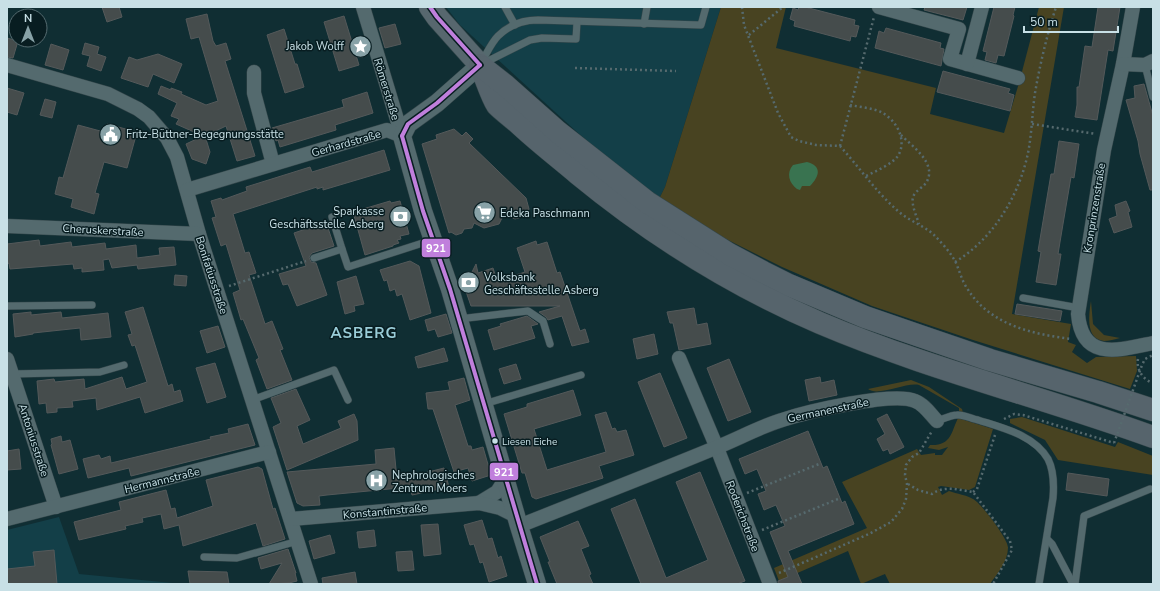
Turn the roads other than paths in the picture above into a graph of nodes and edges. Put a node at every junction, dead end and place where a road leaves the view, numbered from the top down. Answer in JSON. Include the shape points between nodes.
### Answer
{"nodes":[{"id":1,"x":363,"y":7,"type":"edge"},
{"id":2,"x":430,"y":7,"type":"edge"},
{"id":3,"x":505,"y":7,"type":"edge"},
{"id":4,"x":647,"y":7,"type":"edge"},
{"id":5,"x":706,"y":7,"type":"edge"},
{"id":6,"x":982,"y":7,"type":"edge"},
{"id":7,"x":1133,"y":7,"type":"edge"},
{"id":8,"x":877,"y":10,"type":"edge"},
{"id":9,"x":577,"y":22,"type":"junction"},
{"id":10,"x":644,"y":24,"type":"junction"},
{"id":11,"x":516,"y":25,"type":"junction"},
{"id":12,"x":959,"y":29,"type":"junction"},
{"id":13,"x":975,"y":33,"type":"junction"},
{"id":14,"x":1149,"y":63,"type":"edge"},
{"id":15,"x":967,"y":64,"type":"junction"},
{"id":16,"x":1123,"y":64,"type":"junction"},
{"id":17,"x":7,"y":65,"type":"edge"},
{"id":18,"x":480,"y":65,"type":"junction"},
{"id":19,"x":254,"y":72,"type":"dead end"},
{"id":20,"x":1018,"y":78,"type":"dead end"},
{"id":21,"x":1153,"y":97,"type":"edge"},
{"id":22,"x":402,"y":136,"type":"junction"},
{"id":23,"x":273,"y":164,"type":"junction"},
{"id":24,"x":187,"y":190,"type":"junction"},
{"id":25,"x":332,"y":216,"type":"dead end"},
{"id":26,"x":7,"y":226,"type":"edge"},
{"id":27,"x":199,"y":234,"type":"junction"},
{"id":28,"x":434,"y":240,"type":"junction"},
{"id":29,"x":342,"y":249,"type":"junction"},
{"id":30,"x":314,"y":258,"type":"road end"},
{"id":31,"x":1023,"y":298,"type":"dead end"},
{"id":32,"x":92,"y":305,"type":"dead end"},
{"id":33,"x":7,"y":306,"type":"edge"},
{"id":34,"x":1079,"y":308,"type":"junction"},
{"id":35,"x":459,"y":318,"type":"junction"},
{"id":36,"x":1153,"y":343,"type":"edge"},
{"id":37,"x":550,"y":344,"type":"dead end"},
{"id":38,"x":7,"y":358,"type":"edge"},
{"id":39,"x":679,"y":358,"type":"dead end"},
{"id":40,"x":124,"y":364,"type":"dead end"},
{"id":41,"x":12,"y":374,"type":"junction"},
{"id":42,"x":580,"y":375,"type":"dead end"},
{"id":43,"x":252,"y":400,"type":"junction"},
{"id":44,"x":348,"y":400,"type":"dead end"},
{"id":45,"x":484,"y":404,"type":"junction"},
{"id":46,"x":1153,"y":410,"type":"edge"},
{"id":47,"x":937,"y":421,"type":"joint"},
{"id":48,"x":1143,"y":433,"type":"edge"},
{"id":49,"x":1153,"y":442,"type":"edge"},
{"id":50,"x":716,"y":448,"type":"junction"},
{"id":51,"x":269,"y":452,"type":"junction"},
{"id":52,"x":506,"y":478,"type":"junction"},
{"id":53,"x":1150,"y":489,"type":"dead end"},
{"id":54,"x":479,"y":503,"type":"junction"},
{"id":55,"x":56,"y":507,"type":"junction"},
{"id":56,"x":7,"y":519,"type":"edge"},
{"id":57,"x":291,"y":519,"type":"junction"},
{"id":58,"x":517,"y":521,"type":"junction"},
{"id":59,"x":1047,"y":539,"type":"junction"},
{"id":60,"x":298,"y":541,"type":"junction"},
{"id":61,"x":204,"y":557,"type":"dead end"},
{"id":62,"x":769,"y":581,"type":"edge"},
{"id":63,"x":311,"y":584,"type":"edge"},
{"id":64,"x":537,"y":584,"type":"edge"},
{"id":65,"x":1039,"y":584,"type":"edge"},
{"id":66,"x":1074,"y":584,"type":"edge"}],
"edges":[{"from":1,"to":22,"type":"street","name":"Römerstraße"},
{"from":2,"to":18,"type":"main road"},
{"from":3,"to":11,"type":"lane"},
{"from":4,"to":10,"type":"lane"},
{"from":5,"to":10,"type":"lane","via":[[701,25]]},
{"from":6,"to":13,"type":"street"},
{"from":7,"to":16,"type":"street","name":"Kronprinzenstraße"},
{"from":8,"to":12,"type":"street"},
{"from":9,"to":10,"type":"lane"},
{"from":9,"to":11,"type":"lane","via":[[530,20]]},
{"from":9,"to":18,"type":"lane","via":[[576,39],[530,40]]},
{"from":11,"to":18,"type":"lane","via":[[498,37]]},
{"from":12,"to":13,"type":"street"},
{"from":12,"to":15,"type":"street","via":[[950,59]]},
{"from":13,"to":15,"type":"street"},
{"from":14,"to":16,"type":"street"},
{"from":14,"to":21,"type":"lane"},
{"from":15,"to":20,"type":"street"},
{"from":16,"to":34,"type":"street","name":"Kronprinzenstraße","via":[[1106,136]]},
{"from":17,"to":24,"type":"street","name":"Bonifatiusstraße","via":[[108,94],[138,109],[167,138],[177,157]]},
{"from":18,"to":22,"type":"street","via":[[437,103],[408,124]]},
{"from":18,"to":46,"type":"highway","via":[[558,132],[647,202],[762,272],[865,317],[990,360]]},
{"from":18,"to":48,"type":"highway","via":[[497,104],[527,132],[607,197],[662,236],[720,272],[819,322],[860,338]]},
{"from":19,"to":23,"type":"street","via":[[254,93]]},
{"from":22,"to":23,"type":"street","name":"Gerhardstraße","via":[[387,130]]},
{"from":22,"to":28,"type":"street","name":"Römerstraße"},
{"from":23,"to":24,"type":"street","name":"Gerhardstraße"},
{"from":24,"to":27,"type":"street","name":"Bonifatiusstraße"},
{"from":25,"to":29,"type":"lane"},
{"from":26,"to":27,"type":"street","name":"Cheruskerstraße"},
{"from":27,"to":43,"type":"street","name":"Bonifatiusstraße"},
{"from":28,"to":29,"type":"lane","via":[[348,267]]},
{"from":28,"to":35,"type":"street","name":"Römerstraße"},
{"from":29,"to":30,"type":"lane"},
{"from":31,"to":34,"type":"lane"},
{"from":32,"to":33,"type":"lane"},
{"from":34,"to":36,"type":"street","name":"Kronprinzenstraße","via":[[1082,334],[1095,347],[1104,350],[1120,349]]},
{"from":35,"to":37,"type":"lane","via":[[528,311],[542,322]]},
{"from":35,"to":45,"type":"street","name":"Römerstraße"},
{"from":38,"to":41,"type":"street","name":"Antoniusstraße"},
{"from":39,"to":50,"type":"street"},
{"from":40,"to":41,"type":"lane","via":[[100,372]]},
{"from":41,"to":55,"type":"street","name":"Antoniusstraße"},
{"from":42,"to":45,"type":"lane"},
{"from":43,"to":44,"type":"lane","via":[[334,370]]},
{"from":43,"to":51,"type":"street","name":"Bonifatiusstraße"},
{"from":45,"to":52,"type":"street","name":"Römerstraße"},
{"from":47,"to":50,"type":"street","name":"Germanenstraße","via":[[916,401],[886,398],[818,410],[781,420]]},
{"from":47,"to":59,"type":"lane","via":[[958,414],[1028,438],[1041,449],[1048,460],[1054,487]]},
{"from":48,"to":49,"type":"highway"},
{"from":50,"to":58,"type":"street","name":"Germanenstraße"},
{"from":50,"to":62,"type":"street","name":"Roderichstraße"},
{"from":51,"to":55,"type":"street","name":"Hermannstraße"},
{"from":51,"to":57,"type":"street","name":"Bonifatiusstraße"},
{"from":52,"to":54,"type":"street","name":"Konstantinstraße","via":[[497,492]]},
{"from":52,"to":58,"type":"street","name":"Römerstraße"},
{"from":53,"to":66,"type":"lane","via":[[1084,516]]},
{"from":54,"to":57,"type":"street","name":"Konstantinstraße"},
{"from":54,"to":58,"type":"street","name":"Konstantinstraße","via":[[500,508]]},
{"from":55,"to":56,"type":"street","name":"Hermannstraße"},
{"from":57,"to":60,"type":"street","name":"Bonifatiusstraße"},
{"from":58,"to":64,"type":"street","name":"Römerstraße"},
{"from":59,"to":65,"type":"lane"},
{"from":59,"to":66,"type":"lane"},
{"from":60,"to":61,"type":"lane","via":[[237,558]]},
{"from":60,"to":63,"type":"street","name":"Bonifatiusstraße"}]}
